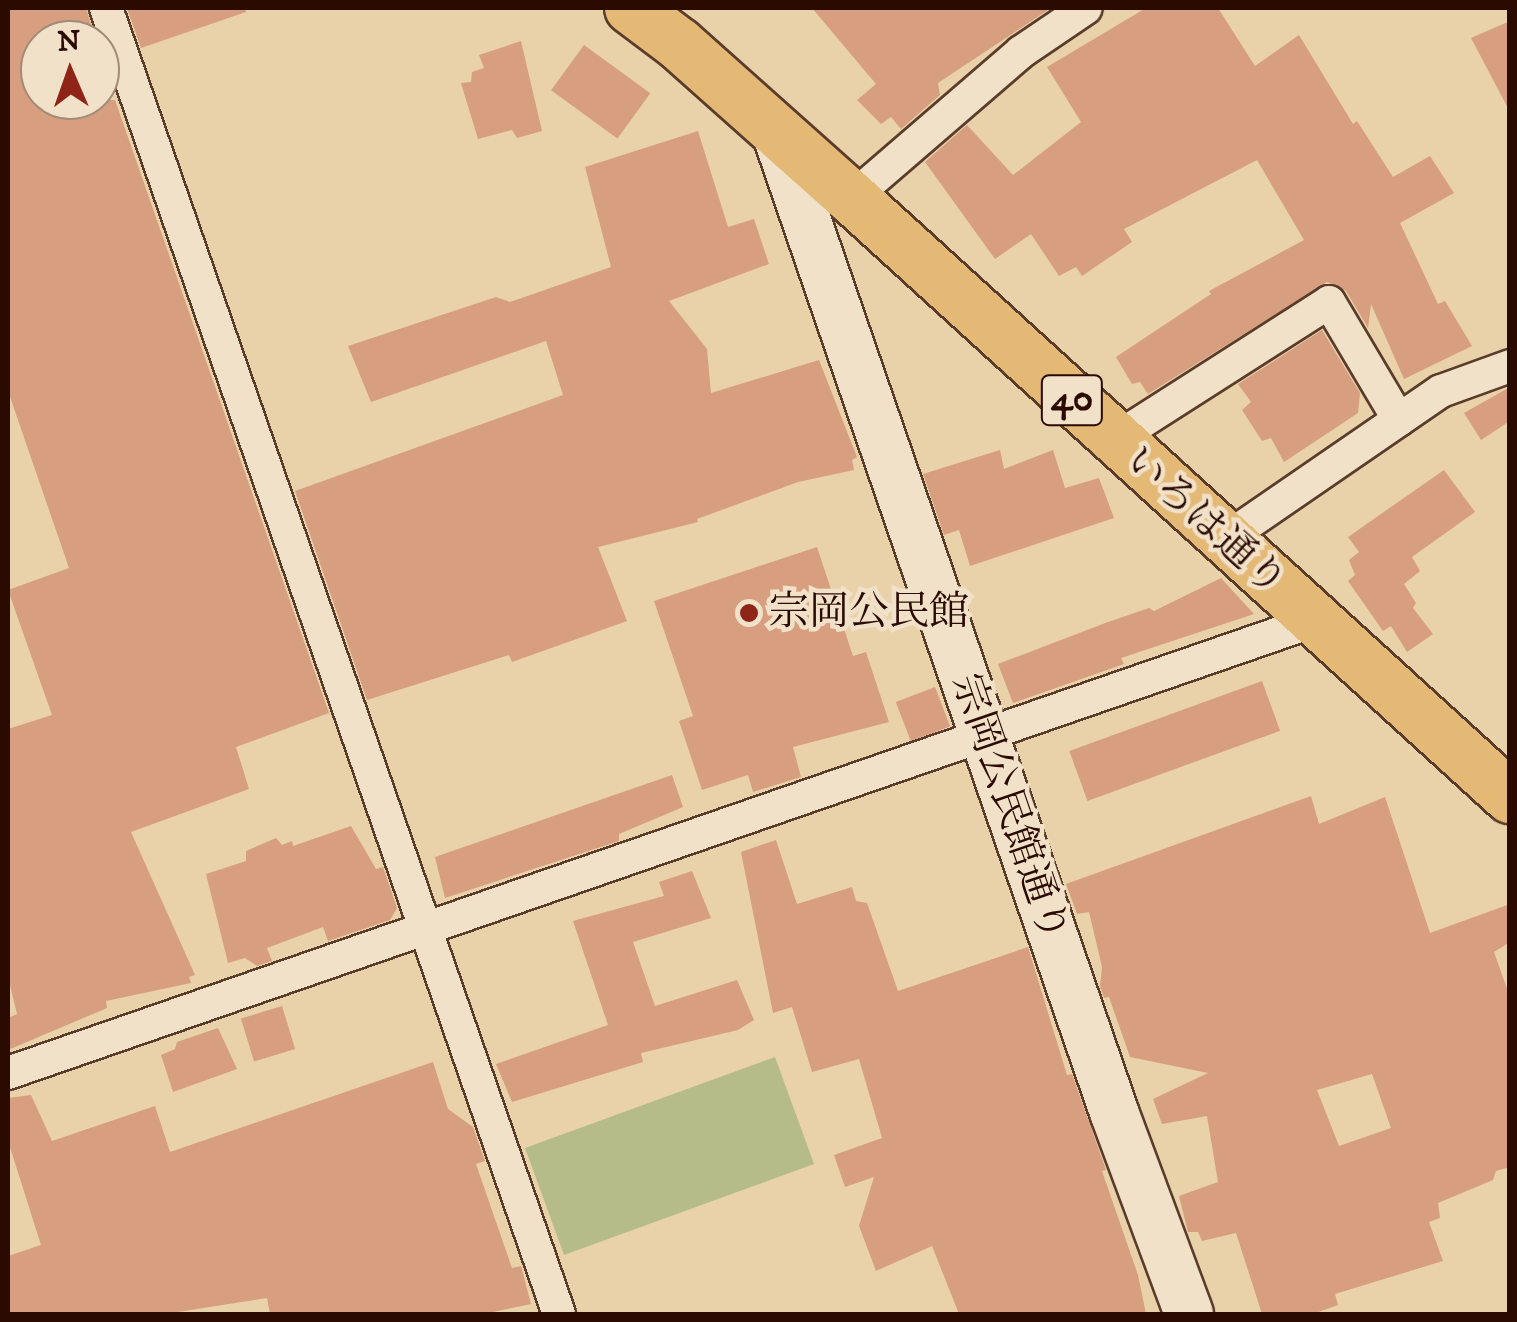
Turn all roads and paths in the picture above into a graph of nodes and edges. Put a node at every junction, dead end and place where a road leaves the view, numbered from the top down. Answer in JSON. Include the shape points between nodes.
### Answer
{"nodes":[{"id":1,"x":106,"y":8,"type":"edge"},
{"id":2,"x":631,"y":8,"type":"edge"},
{"id":3,"x":1086,"y":8,"type":"edge"},
{"id":4,"x":674,"y":26,"type":"edge"},
{"id":5,"x":775,"y":130,"type":"junction"},
{"id":6,"x":852,"y":198,"type":"junction"},
{"id":7,"x":1510,"y":366,"type":"edge"},
{"id":8,"x":1399,"y":420,"type":"junction"},
{"id":9,"x":1115,"y":439,"type":"junction"},
{"id":10,"x":1224,"y":540,"type":"junction"},
{"id":11,"x":1314,"y":621,"type":"junction"},
{"id":12,"x":984,"y":735,"type":"junction"},
{"id":13,"x":1510,"y":797,"type":"edge"},
{"id":14,"x":425,"y":929,"type":"junction"},
{"id":15,"x":8,"y":1074,"type":"edge"},
{"id":16,"x":559,"y":1314,"type":"edge"},
{"id":17,"x":1189,"y":1314,"type":"edge"}],
"edges":[{"from":1,"to":14,"type":"street"},
{"from":2,"to":4,"type":"main road","name":"いろは通り","number":"40"},
{"from":3,"to":6,"type":"street","via":[[1021,52]]},
{"from":4,"to":5,"type":"main road","name":"いろは通り","number":"40"},
{"from":5,"to":6,"type":"main road","name":"いろは通り","number":"40"},
{"from":5,"to":12,"type":"street","name":"宗岡公民館通り"},
{"from":6,"to":9,"type":"main road","name":"いろは通り","number":"40"},
{"from":7,"to":8,"type":"street","via":[[1441,391]]},
{"from":8,"to":9,"type":"street","via":[[1329,302]]},
{"from":8,"to":10,"type":"street"},
{"from":9,"to":10,"type":"main road","name":"いろは通り","number":"40"},
{"from":10,"to":11,"type":"main road","name":"いろは通り","number":"40"},
{"from":11,"to":12,"type":"street"},
{"from":11,"to":13,"type":"main road","name":"いろは通り","number":"40"},
{"from":12,"to":14,"type":"street"},
{"from":12,"to":17,"type":"street","name":"宗岡公民館通り"},
{"from":14,"to":15,"type":"street"},
{"from":14,"to":16,"type":"street"}]}
